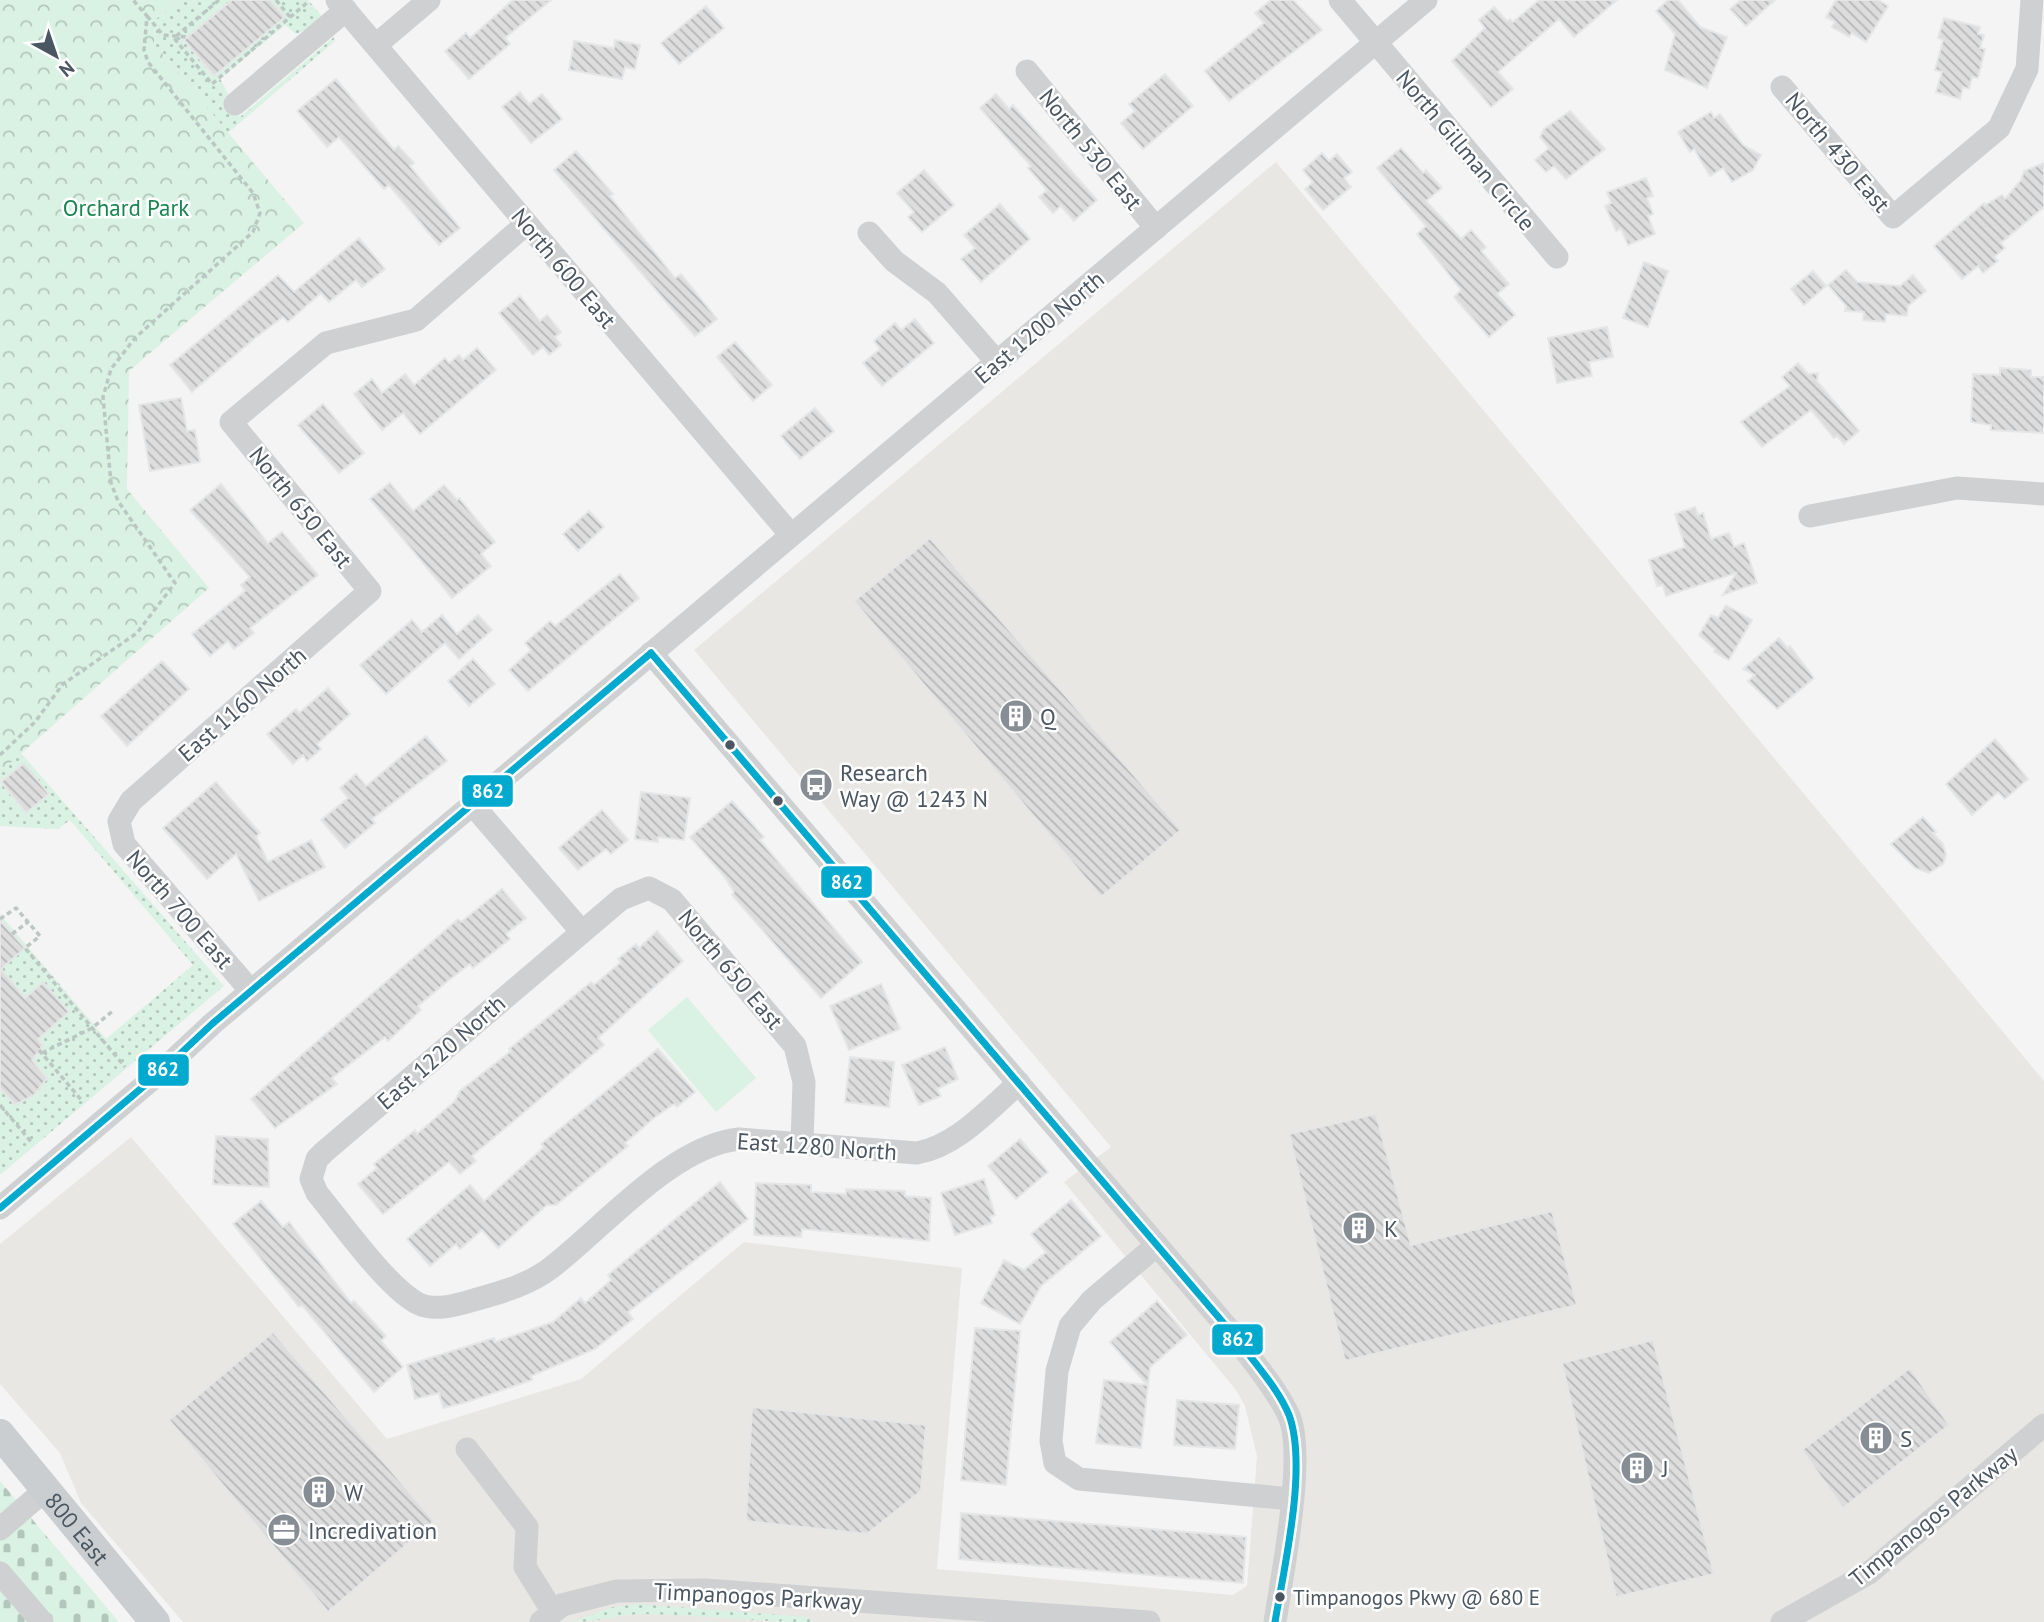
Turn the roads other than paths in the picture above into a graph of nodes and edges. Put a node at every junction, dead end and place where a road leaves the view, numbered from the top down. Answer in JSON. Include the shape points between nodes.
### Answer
{"nodes":[{"id":1,"x":429,"y":0,"type":"edge"},
{"id":2,"x":1340,"y":0,"type":"edge"},
{"id":3,"x":1426,"y":0,"type":"edge"},
{"id":4,"x":2032,"y":0,"type":"edge"},
{"id":5,"x":341,"y":5,"type":"edge"},
{"id":6,"x":1375,"y":43,"type":"junction"},
{"id":7,"x":376,"y":45,"type":"junction"},
{"id":8,"x":1027,"y":71,"type":"dead end"},
{"id":9,"x":1782,"y":87,"type":"dead end"},
{"id":10,"x":235,"y":104,"type":"dead end"},
{"id":11,"x":526,"y":224,"type":"junction"},
{"id":12,"x":1156,"y":228,"type":"junction"},
{"id":13,"x":869,"y":233,"type":"dead end"},
{"id":14,"x":1557,"y":257,"type":"dead end"},
{"id":15,"x":997,"y":362,"type":"junction"},
{"id":16,"x":2044,"y":494,"type":"edge"},
{"id":17,"x":1810,"y":516,"type":"dead end"},
{"id":18,"x":791,"y":535,"type":"junction"},
{"id":19,"x":370,"y":591,"type":"joint"},
{"id":20,"x":651,"y":653,"type":"junction"},
{"id":21,"x":472,"y":804,"type":"junction"},
{"id":22,"x":119,"y":821,"type":"joint"},
{"id":23,"x":582,"y":932,"type":"junction"},
{"id":24,"x":251,"y":991,"type":"junction"},
{"id":25,"x":1019,"y":1083,"type":"junction"},
{"id":26,"x":802,"y":1143,"type":"junction"},
{"id":27,"x":0,"y":1208,"type":"edge"},
{"id":28,"x":1157,"y":1245,"type":"junction"},
{"id":29,"x":432,"y":1307,"type":"joint"},
{"id":30,"x":2044,"y":1425,"type":"edge"},
{"id":31,"x":0,"y":1434,"type":"edge"},
{"id":32,"x":467,"y":1449,"type":"dead end"},
{"id":33,"x":45,"y":1490,"type":"junction"},
{"id":34,"x":1292,"y":1499,"type":"junction"},
{"id":35,"x":0,"y":1529,"type":"edge"},
{"id":36,"x":0,"y":1573,"type":"edge"},
{"id":37,"x":969,"y":1616,"type":"edge"},
{"id":38,"x":547,"y":1617,"type":"edge"},
{"id":39,"x":42,"y":1622,"type":"edge"},
{"id":40,"x":155,"y":1622,"type":"edge"},
{"id":41,"x":1149,"y":1622,"type":"edge"},
{"id":42,"x":1275,"y":1622,"type":"edge"},
{"id":43,"x":1782,"y":1622,"type":"edge"}],
"edges":[{"from":1,"to":7,"type":"street"},
{"from":2,"to":6,"type":"street","name":"North Gillman Circle"},
{"from":3,"to":6,"type":"street","name":"East 1200 North"},
{"from":4,"to":9,"type":"street","name":"North 430 East","via":[[2026,69],[1999,128],[1893,217]]},
{"from":5,"to":7,"type":"street","name":"North 600 East"},
{"from":5,"to":10,"type":"street"},
{"from":6,"to":12,"type":"street","name":"East 1200 North"},
{"from":6,"to":14,"type":"street","name":"North Gillman Circle"},
{"from":7,"to":11,"type":"street","name":"North 600 East"},
{"from":8,"to":12,"type":"street","name":"North 530 East"},
{"from":11,"to":18,"type":"street","name":"North 600 East"},
{"from":11,"to":19,"type":"street","name":"North 650 East","via":[[416,320],[326,343],[232,422]]},
{"from":12,"to":15,"type":"street","name":"East 1200 North"},
{"from":13,"to":15,"type":"street","via":[[894,261],[937,293]]},
{"from":15,"to":18,"type":"street","name":"East 1200 North"},
{"from":16,"to":17,"type":"street","via":[[1957,488]]},
{"from":18,"to":20,"type":"street","name":"East 1200 North"},
{"from":19,"to":22,"type":"street","name":"East 1160 North","via":[[131,801]]},
{"from":20,"to":21,"type":"street","name":"East 1200 North"},
{"from":20,"to":25,"type":"street"},
{"from":21,"to":23,"type":"street"},
{"from":21,"to":24,"type":"street","name":"East 1200 North"},
{"from":22,"to":24,"type":"street","name":"North 700 East","via":[[124,844]]},
{"from":23,"to":26,"type":"street","name":"North 650 East","via":[[636,891],[649,888],[672,900],[795,1046],[804,1082]]},
{"from":23,"to":29,"type":"street","name":"East 1220 North","via":[[317,1159],[311,1179],[317,1193],[399,1290]]},
{"from":24,"to":27,"type":"street","name":"East 1200 North"},
{"from":25,"to":26,"type":"street","name":"East 1280 North","via":[[948,1143],[932,1150],[917,1153]]},
{"from":25,"to":28,"type":"street"},
{"from":26,"to":29,"type":"street","name":"East 1280 North","via":[[739,1139],[701,1148],[530,1282],[454,1306]]},
{"from":28,"to":34,"type":"street","via":[[1238,1340],[1289,1416],[1295,1442]]},
{"from":28,"to":34,"type":"street","via":[[1092,1300],[1070,1326],[1057,1371],[1051,1441],[1055,1463],[1079,1479]]},
{"from":30,"to":43,"type":"street","name":"Timpanogos Parkway","via":[[1869,1573]]},
{"from":31,"to":33,"type":"main road","name":"800 East"},
{"from":32,"to":38,"type":"street","via":[[527,1527],[525,1567]]},
{"from":33,"to":35,"type":"street"},
{"from":33,"to":40,"type":"main road","name":"800 East"},
{"from":34,"to":42,"type":"street"},
{"from":36,"to":39,"type":"street"},
{"from":37,"to":38,"type":"street","name":"Timpanogos Parkway","via":[[705,1590],[617,1591],[562,1605]]},
{"from":37,"to":41,"type":"street","name":"Timpanogos Parkway"}]}
